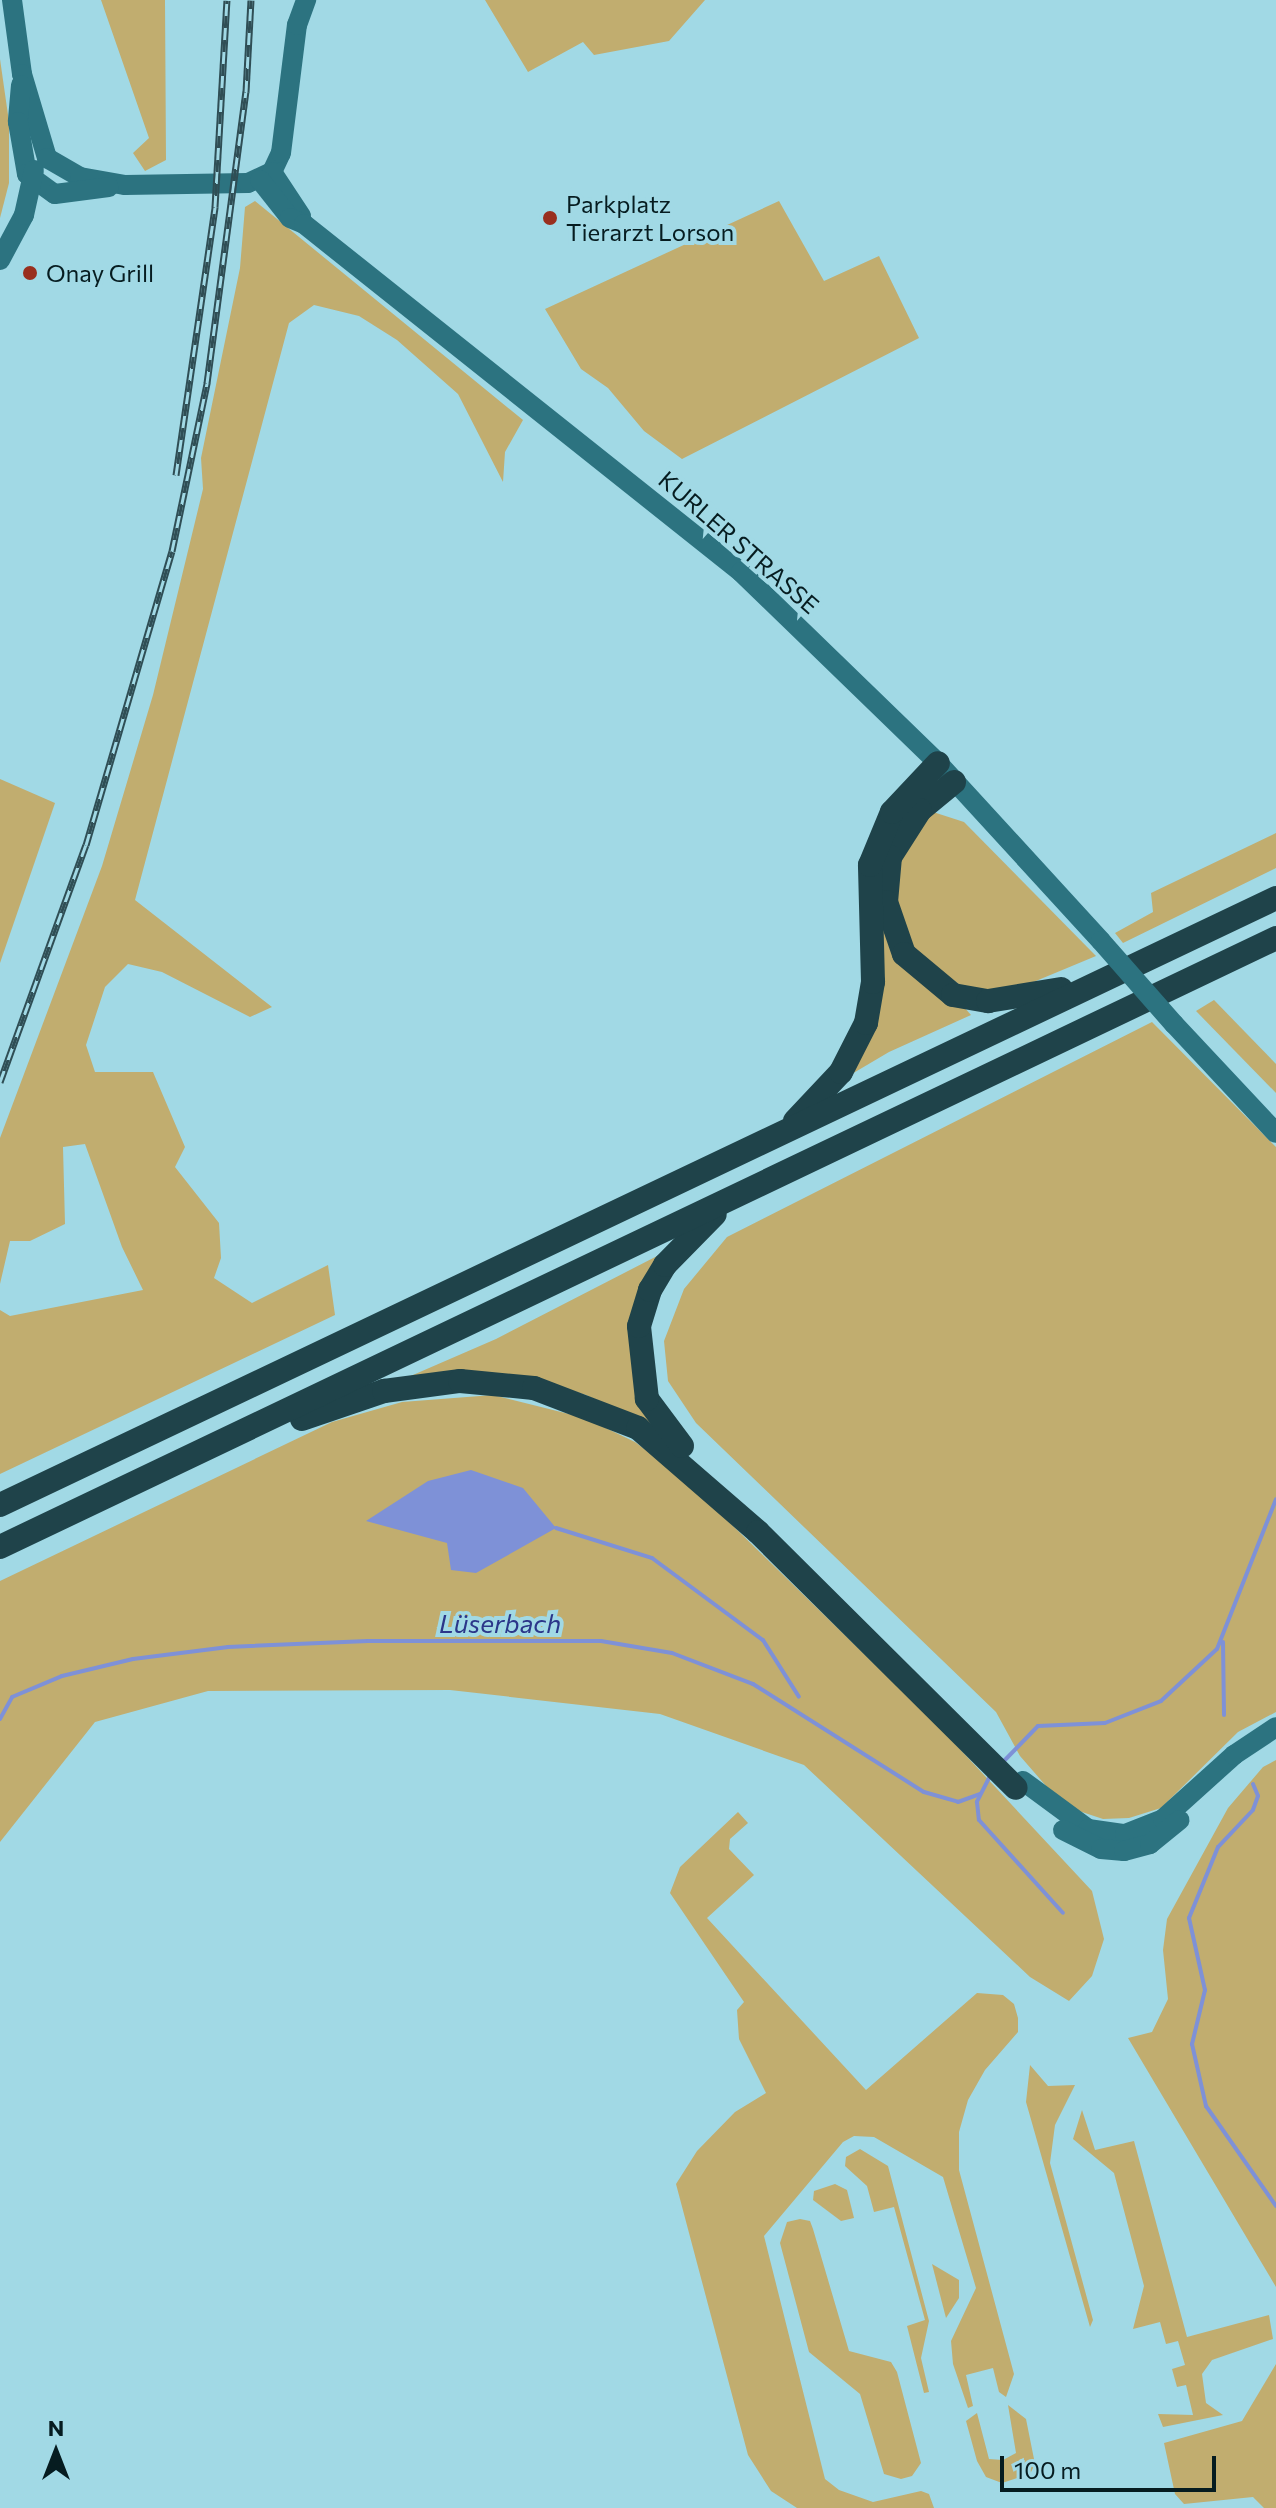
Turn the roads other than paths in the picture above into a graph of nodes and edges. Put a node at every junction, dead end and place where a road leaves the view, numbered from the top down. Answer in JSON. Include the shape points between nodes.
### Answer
{"nodes":[{"id":1,"x":12,"y":0,"type":"edge"},
{"id":2,"x":306,"y":0,"type":"edge"},
{"id":3,"x":22,"y":74,"type":"junction"},
{"id":4,"x":39,"y":138,"type":"junction"},
{"id":5,"x":266,"y":176,"type":"junction"},
{"id":6,"x":80,"y":177,"type":"junction"},
{"id":7,"x":25,"y":178,"type":"junction"},
{"id":8,"x":125,"y":185,"type":"junction"},
{"id":9,"x":65,"y":194,"type":"junction"},
{"id":10,"x":9,"y":240,"type":"junction"},
{"id":11,"x":0,"y":260,"type":"edge"},
{"id":12,"x":938,"y":763,"type":"junction"},
{"id":13,"x":954,"y":782,"type":"junction"},
{"id":14,"x":1276,"y":898,"type":"edge"},
{"id":15,"x":1276,"y":938,"type":"edge"},
{"id":16,"x":1099,"y":982,"type":"junction"},
{"id":17,"x":782,"y":1133,"type":"junction"},
{"id":18,"x":1276,"y":1133,"type":"edge"},
{"id":19,"x":731,"y":1198,"type":"junction"},
{"id":20,"x":175,"y":1464,"type":"junction"},
{"id":21,"x":0,"y":1505,"type":"edge"},
{"id":22,"x":0,"y":1547,"type":"edge"},
{"id":23,"x":1276,"y":1727,"type":"edge"},
{"id":24,"x":976,"y":1742,"type":"junction"},
{"id":25,"x":1019,"y":1785,"type":"joint"}],
"edges":[{"from":1,"to":3,"type":"main road"},
{"from":2,"to":5,"type":"main road","via":[[297,25],[281,153]]},
{"from":3,"to":4,"type":"main road"},
{"from":3,"to":7,"type":"main road","via":[[18,122]]},
{"from":4,"to":6,"type":"main road","via":[[55,165]]},
{"from":4,"to":7,"type":"main road"},
{"from":5,"to":8,"type":"main road"},
{"from":5,"to":12,"type":"main road","name":"KURLER STRASSE","via":[[290,218],[741,572]]},
{"from":6,"to":7,"type":"main road"},
{"from":6,"to":8,"type":"main road"},
{"from":7,"to":9,"type":"main road","via":[[46,191]]},
{"from":7,"to":10,"type":"main road","via":[[24,215]]},
{"from":8,"to":9,"type":"main road"},
{"from":9,"to":10,"type":"main road"},
{"from":10,"to":11,"type":"main road"},
{"from":12,"to":13,"type":"main road","name":"KURLER STRASSE"},
{"from":12,"to":17,"type":"highway","via":[[892,812],[870,865],[873,982],[866,1023],[841,1072]]},
{"from":13,"to":16,"type":"highway","via":[[920,810],[890,857],[886,902],[904,954],[953,995],[988,1001]]},
{"from":13,"to":18,"type":"main road","name":"KURLER STRASSE","bridge":true},
{"from":14,"to":16,"type":"highway"},
{"from":15,"to":19,"type":"highway"},
{"from":16,"to":17,"type":"highway"},
{"from":17,"to":21,"type":"highway"},
{"from":19,"to":20,"type":"highway"},
{"from":19,"to":24,"type":"highway","via":[[665,1265],[650,1290],[638,1349],[647,1399],[678,1442]]},
{"from":20,"to":22,"type":"highway"},
{"from":20,"to":24,"type":"highway","via":[[346,1403],[420,1385],[496,1382],[572,1398],[638,1428],[687,1465]]},
{"from":23,"to":25,"type":"main road","via":[[1234,1755],[1197,1793],[1142,1830],[1107,1834],[1069,1820]]},
{"from":24,"to":25,"type":"highway"}]}
